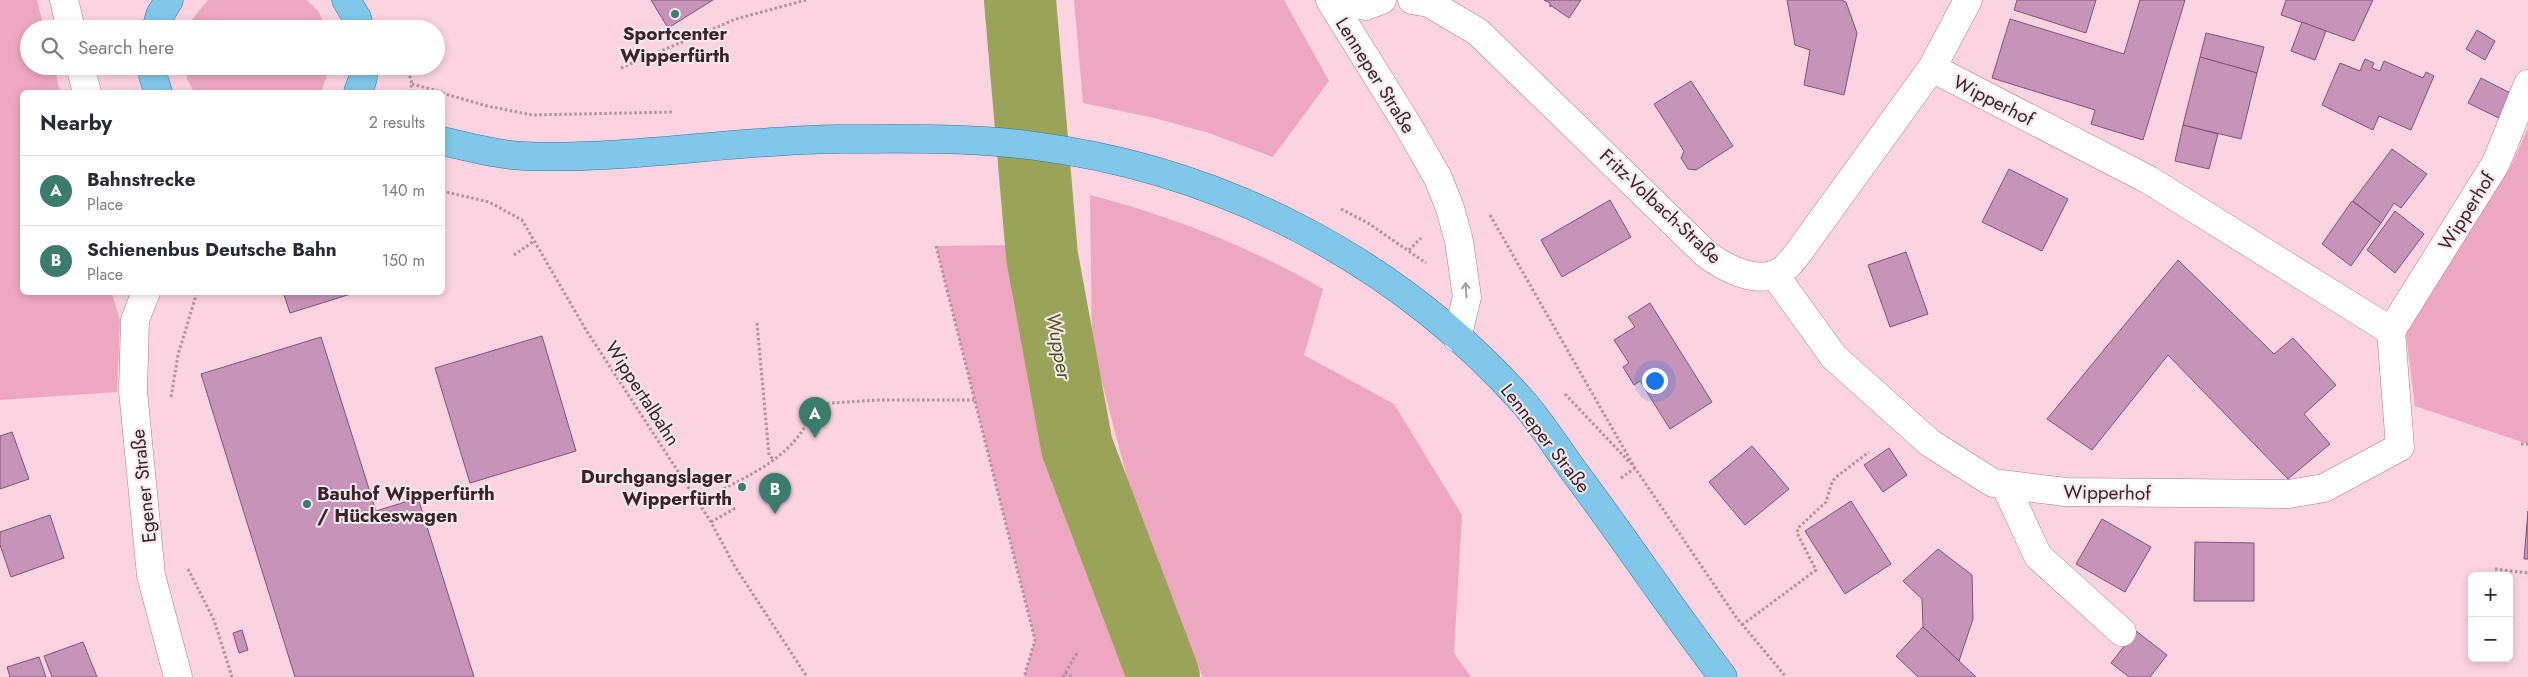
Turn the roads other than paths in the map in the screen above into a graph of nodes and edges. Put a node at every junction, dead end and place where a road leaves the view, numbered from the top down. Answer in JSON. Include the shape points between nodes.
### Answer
{"nodes":[{"id":1,"x":64,"y":0,"type":"edge"},
{"id":2,"x":169,"y":0,"type":"edge"},
{"id":3,"x":346,"y":0,"type":"edge"},
{"id":4,"x":1330,"y":0,"type":"edge"},
{"id":5,"x":1334,"y":0,"type":"edge"},
{"id":6,"x":1382,"y":0,"type":"edge"},
{"id":7,"x":1412,"y":0,"type":"edge"},
{"id":8,"x":1968,"y":0,"type":"edge"},
{"id":9,"x":69,"y":20,"type":"edge"},
{"id":10,"x":159,"y":20,"type":"edge"},
{"id":11,"x":358,"y":20,"type":"edge"},
{"id":12,"x":1932,"y":68,"type":"junction"},
{"id":13,"x":82,"y":75,"type":"edge"},
{"id":14,"x":154,"y":75,"type":"edge"},
{"id":15,"x":363,"y":75,"type":"edge"},
{"id":16,"x":2528,"y":84,"type":"edge"},
{"id":17,"x":86,"y":90,"type":"edge"},
{"id":18,"x":158,"y":90,"type":"edge"},
{"id":19,"x":359,"y":90,"type":"edge"},
{"id":20,"x":445,"y":142,"type":"edge"},
{"id":21,"x":1774,"y":274,"type":"junction"},
{"id":22,"x":129,"y":295,"type":"edge"},
{"id":23,"x":145,"y":295,"type":"edge"},
{"id":24,"x":135,"y":320,"type":"junction"},
{"id":25,"x":2391,"y":331,"type":"junction"},
{"id":26,"x":1457,"y":338,"type":"junction"},
{"id":27,"x":2004,"y":485,"type":"junction"},
{"id":28,"x":2122,"y":632,"type":"dead end"},
{"id":29,"x":178,"y":677,"type":"edge"},
{"id":30,"x":1723,"y":677,"type":"edge"}],
"edges":[{"from":1,"to":9,"type":"street"},
{"from":2,"to":10,"type":"main road"},
{"from":3,"to":11,"type":"main road"},
{"from":26,"to":4,"type":"street","name":"Lenneper Straße","one_way":true,"via":[[1467,296],[1459,241],[1450,208],[1438,178],[1410,129]]},
{"from":5,"to":6,"type":"street","via":[[1366,6]]},
{"from":7,"to":21,"type":"street","name":"Fritz-Volbach-Straße","via":[[1429,3],[1478,32],[1710,257],[1736,271]]},
{"from":8,"to":12,"type":"street"},
{"from":12,"to":21,"type":"street","via":[[1802,249],[1783,270]]},
{"from":12,"to":25,"type":"street","name":"Wipperhof","via":[[2149,180]]},
{"from":13,"to":17,"type":"street"},
{"from":14,"to":18,"type":"main road"},
{"from":15,"to":19,"type":"main road"},
{"from":16,"to":25,"type":"street","name":"Wipperhof","via":[[2496,163]]},
{"from":20,"to":26,"type":"main road","via":[[521,156],[631,153],[834,140],[974,140],[1104,157],[1189,181],[1302,229],[1386,279]]},
{"from":21,"to":27,"type":"street","name":"Wipperhof","via":[[1834,358],[1930,443],[1992,484]]},
{"from":22,"to":24,"type":"street"},
{"from":23,"to":24,"type":"street","name":"Egener Straße"},
{"from":24,"to":29,"type":"street","name":"Egener Straße","via":[[133,391],[151,575]]},
{"from":25,"to":27,"type":"street","name":"Wipperhof","via":[[2400,446],[2324,488],[2289,494],[2076,492]]},
{"from":26,"to":30,"type":"main road","name":"Lenneper Straße","via":[[1525,405]]},
{"from":27,"to":28,"type":"street","via":[[2038,556]]}]}
